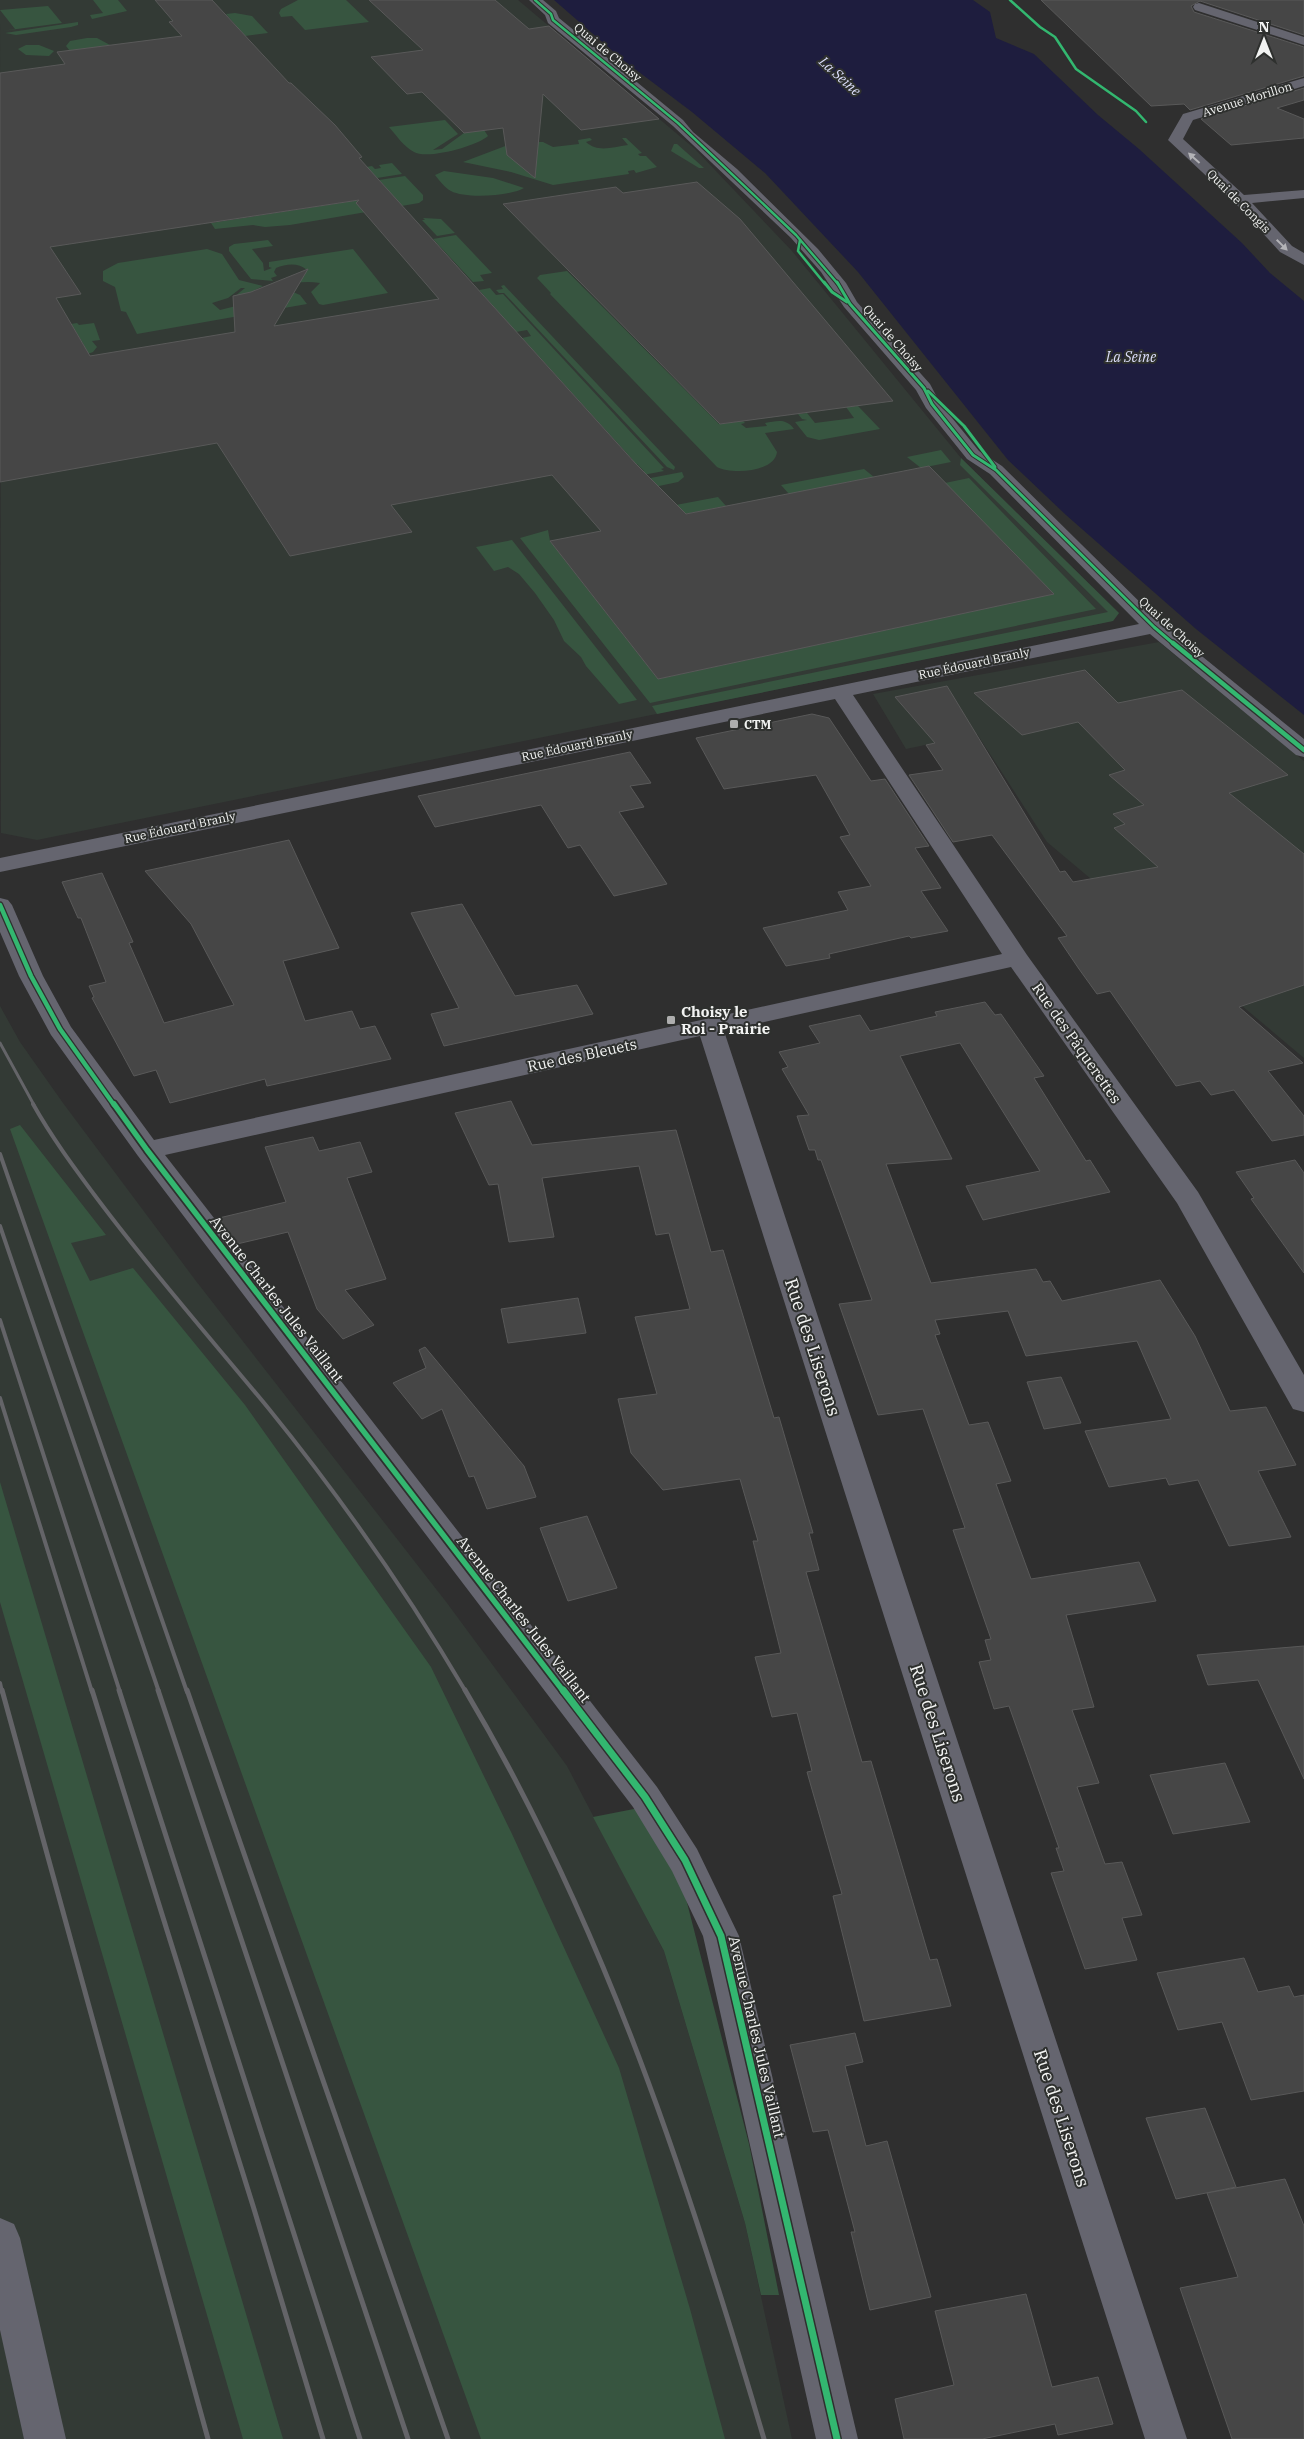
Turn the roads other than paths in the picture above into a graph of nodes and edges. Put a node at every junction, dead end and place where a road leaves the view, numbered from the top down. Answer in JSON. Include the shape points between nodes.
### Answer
{"nodes":[{"id":1,"x":535,"y":0,"type":"edge"},
{"id":2,"x":1199,"y":7,"type":"dead end"},
{"id":3,"x":1304,"y":41,"type":"edge"},
{"id":4,"x":1304,"y":82,"type":"edge"},
{"id":5,"x":1175,"y":140,"type":"joint"},
{"id":6,"x":1304,"y":194,"type":"edge"},
{"id":7,"x":1240,"y":200,"type":"junction"},
{"id":8,"x":1304,"y":260,"type":"edge"},
{"id":9,"x":1154,"y":627,"type":"junction"},
{"id":10,"x":840,"y":691,"type":"junction"},
{"id":11,"x":1304,"y":750,"type":"edge"},
{"id":12,"x":0,"y":865,"type":"edge"},
{"id":13,"x":0,"y":905,"type":"edge"},
{"id":14,"x":1018,"y":958,"type":"junction"},
{"id":15,"x":710,"y":1027,"type":"junction"},
{"id":16,"x":147,"y":1150,"type":"junction"},
{"id":17,"x":1304,"y":1401,"type":"edge"},
{"id":18,"x":0,"y":2238,"type":"edge"},
{"id":19,"x":45,"y":2439,"type":"edge"},
{"id":20,"x":837,"y":2439,"type":"edge"},
{"id":21,"x":1166,"y":2439,"type":"edge"}],
"edges":[{"from":1,"to":9,"type":"street","name":"Quai de Choisy","via":[[551,14],[553,20],[732,172],[800,240],[844,290],[850,304],[924,388],[932,404],[973,455],[996,470]]},
{"from":2,"to":3,"type":"street"},
{"from":4,"to":5,"type":"street","name":"Avenue Morillon","via":[[1188,117]]},
{"from":7,"to":5,"type":"street","name":"Quai de Congis","one_way":true},
{"from":6,"to":7,"type":"street"},
{"from":7,"to":8,"type":"street","name":"Quai de Congis","one_way":true,"via":[[1286,249]]},
{"from":9,"to":10,"type":"street","name":"Rue Édouard Branly"},
{"from":9,"to":11,"type":"street","name":"Quai de Choisy"},
{"from":10,"to":12,"type":"street","name":"Rue Édouard Branly"},
{"from":10,"to":14,"type":"street","name":"Rue des Pâquerettes"},
{"from":13,"to":16,"type":"street","name":"Avenue Charles Jules Vaillant","via":[[31,976],[60,1029]]},
{"from":14,"to":15,"type":"street","name":"Rue des Bleuets"},
{"from":14,"to":17,"type":"street","name":"Rue des Pâquerettes","via":[[1188,1199]]},
{"from":15,"to":16,"type":"street","name":"Rue des Bleuets"},
{"from":15,"to":21,"type":"street","name":"Rue des Liserons"},
{"from":16,"to":20,"type":"street","name":"Avenue Charles Jules Vaillant","via":[[645,1797],[685,1860],[721,1936]]},
{"from":18,"to":19,"type":"street"}]}
